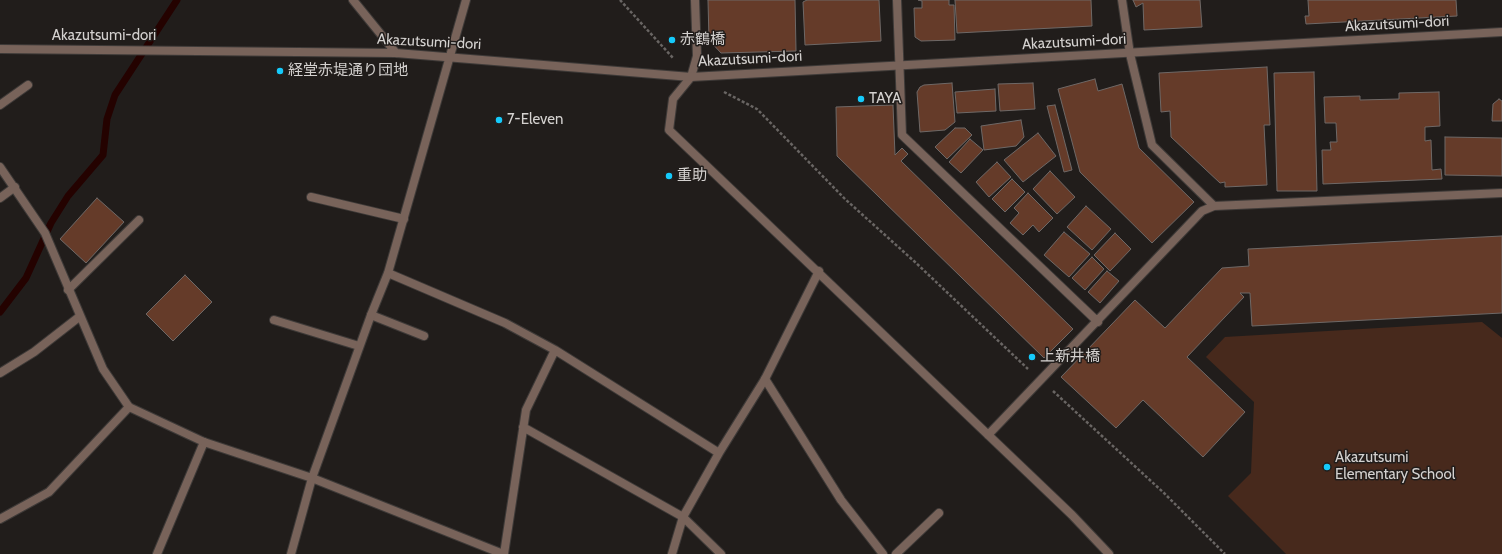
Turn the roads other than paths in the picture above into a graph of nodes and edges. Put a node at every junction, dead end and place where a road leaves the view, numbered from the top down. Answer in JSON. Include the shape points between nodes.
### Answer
{"nodes":[{"id":1,"x":353,"y":0,"type":"edge"},
{"id":2,"x":466,"y":0,"type":"edge"},
{"id":3,"x":695,"y":0,"type":"edge"},
{"id":4,"x":897,"y":0,"type":"edge"},
{"id":5,"x":1122,"y":0,"type":"edge"},
{"id":6,"x":1502,"y":32,"type":"edge"},
{"id":7,"x":0,"y":49,"type":"edge"},
{"id":8,"x":396,"y":52,"type":"junction"},
{"id":9,"x":1130,"y":54,"type":"junction"},
{"id":10,"x":451,"y":56,"type":"junction"},
{"id":11,"x":899,"y":64,"type":"junction"},
{"id":12,"x":691,"y":77,"type":"junction"},
{"id":13,"x":28,"y":85,"type":"dead end"},
{"id":14,"x":0,"y":105,"type":"edge"},
{"id":15,"x":0,"y":167,"type":"edge"},
{"id":16,"x":15,"y":187,"type":"junction"},
{"id":17,"x":1502,"y":193,"type":"edge"},
{"id":18,"x":0,"y":198,"type":"edge"},
{"id":19,"x":311,"y":198,"type":"dead end"},
{"id":20,"x":1214,"y":206,"type":"junction"},
{"id":21,"x":404,"y":219,"type":"junction"},
{"id":22,"x":139,"y":220,"type":"dead end"},
{"id":23,"x":819,"y":271,"type":"junction"},
{"id":24,"x":388,"y":273,"type":"junction"},
{"id":25,"x":68,"y":290,"type":"junction"},
{"id":26,"x":371,"y":315,"type":"junction"},
{"id":27,"x":79,"y":317,"type":"junction"},
{"id":28,"x":274,"y":320,"type":"dead end"},
{"id":29,"x":1098,"y":322,"type":"junction"},
{"id":30,"x":424,"y":336,"type":"dead end"},
{"id":31,"x":359,"y":346,"type":"junction"},
{"id":32,"x":555,"y":350,"type":"junction"},
{"id":33,"x":0,"y":373,"type":"edge"},
{"id":34,"x":765,"y":379,"type":"junction"},
{"id":35,"x":129,"y":407,"type":"junction"},
{"id":36,"x":523,"y":427,"type":"junction"},
{"id":37,"x":988,"y":435,"type":"junction"},
{"id":38,"x":204,"y":442,"type":"junction"},
{"id":39,"x":720,"y":453,"type":"junction"},
{"id":40,"x":312,"y":478,"type":"junction"},
{"id":41,"x":939,"y":513,"type":"dead end"},
{"id":42,"x":683,"y":517,"type":"junction"},
{"id":43,"x":0,"y":519,"type":"edge"},
{"id":44,"x":157,"y":554,"type":"edge"},
{"id":45,"x":291,"y":554,"type":"edge"},
{"id":46,"x":503,"y":554,"type":"edge"},
{"id":47,"x":672,"y":554,"type":"edge"},
{"id":48,"x":721,"y":554,"type":"edge"},
{"id":49,"x":883,"y":554,"type":"edge"},
{"id":50,"x":896,"y":554,"type":"edge"},
{"id":51,"x":1109,"y":554,"type":"edge"}],
"edges":[{"from":1,"to":8,"type":"street"},
{"from":2,"to":10,"type":"street"},
{"from":3,"to":12,"type":"street","via":[[697,56]]},
{"from":4,"to":11,"type":"street"},
{"from":5,"to":9,"type":"street"},
{"from":6,"to":9,"type":"street","name":"Akazutsumi-dori"},
{"from":7,"to":8,"type":"street","name":"Akazutsumi-dori"},
{"from":8,"to":10,"type":"street","name":"Akazutsumi-dori"},
{"from":9,"to":11,"type":"street","name":"Akazutsumi-dori"},
{"from":9,"to":20,"type":"street","via":[[1152,145]]},
{"from":10,"to":12,"type":"street","name":"Akazutsumi-dori"},
{"from":10,"to":21,"type":"street"},
{"from":11,"to":12,"type":"street","name":"Akazutsumi-dori"},
{"from":11,"to":29,"type":"street","via":[[902,134]]},
{"from":12,"to":23,"type":"street","via":[[673,99],[669,130]]},
{"from":13,"to":14,"type":"street"},
{"from":15,"to":16,"type":"street"},
{"from":16,"to":18,"type":"street"},
{"from":16,"to":25,"type":"street","via":[[45,233]]},
{"from":17,"to":20,"type":"street"},
{"from":19,"to":21,"type":"street"},
{"from":20,"to":29,"type":"street","via":[[1202,211]]},
{"from":21,"to":24,"type":"street"},
{"from":22,"to":25,"type":"street"},
{"from":23,"to":34,"type":"street"},
{"from":23,"to":37,"type":"street"},
{"from":24,"to":26,"type":"street"},
{"from":24,"to":32,"type":"street","via":[[506,323]]},
{"from":25,"to":27,"type":"street"},
{"from":26,"to":30,"type":"street"},
{"from":26,"to":31,"type":"street"},
{"from":27,"to":33,"type":"street","via":[[34,352]]},
{"from":27,"to":35,"type":"street","via":[[103,369]]},
{"from":28,"to":31,"type":"street"},
{"from":29,"to":37,"type":"street"},
{"from":31,"to":40,"type":"street"},
{"from":32,"to":36,"type":"street","via":[[526,410]]},
{"from":32,"to":39,"type":"street"},
{"from":34,"to":39,"type":"street"},
{"from":34,"to":49,"type":"street","via":[[841,500]]},
{"from":35,"to":38,"type":"street"},
{"from":35,"to":43,"type":"street","via":[[49,492]]},
{"from":36,"to":42,"type":"street"},
{"from":36,"to":46,"type":"street"},
{"from":37,"to":51,"type":"street","via":[[1072,514]]},
{"from":38,"to":40,"type":"street"},
{"from":38,"to":44,"type":"street"},
{"from":39,"to":42,"type":"street"},
{"from":40,"to":45,"type":"street"},
{"from":40,"to":46,"type":"street"},
{"from":41,"to":50,"type":"street"},
{"from":42,"to":47,"type":"street"},
{"from":42,"to":48,"type":"street"}]}
